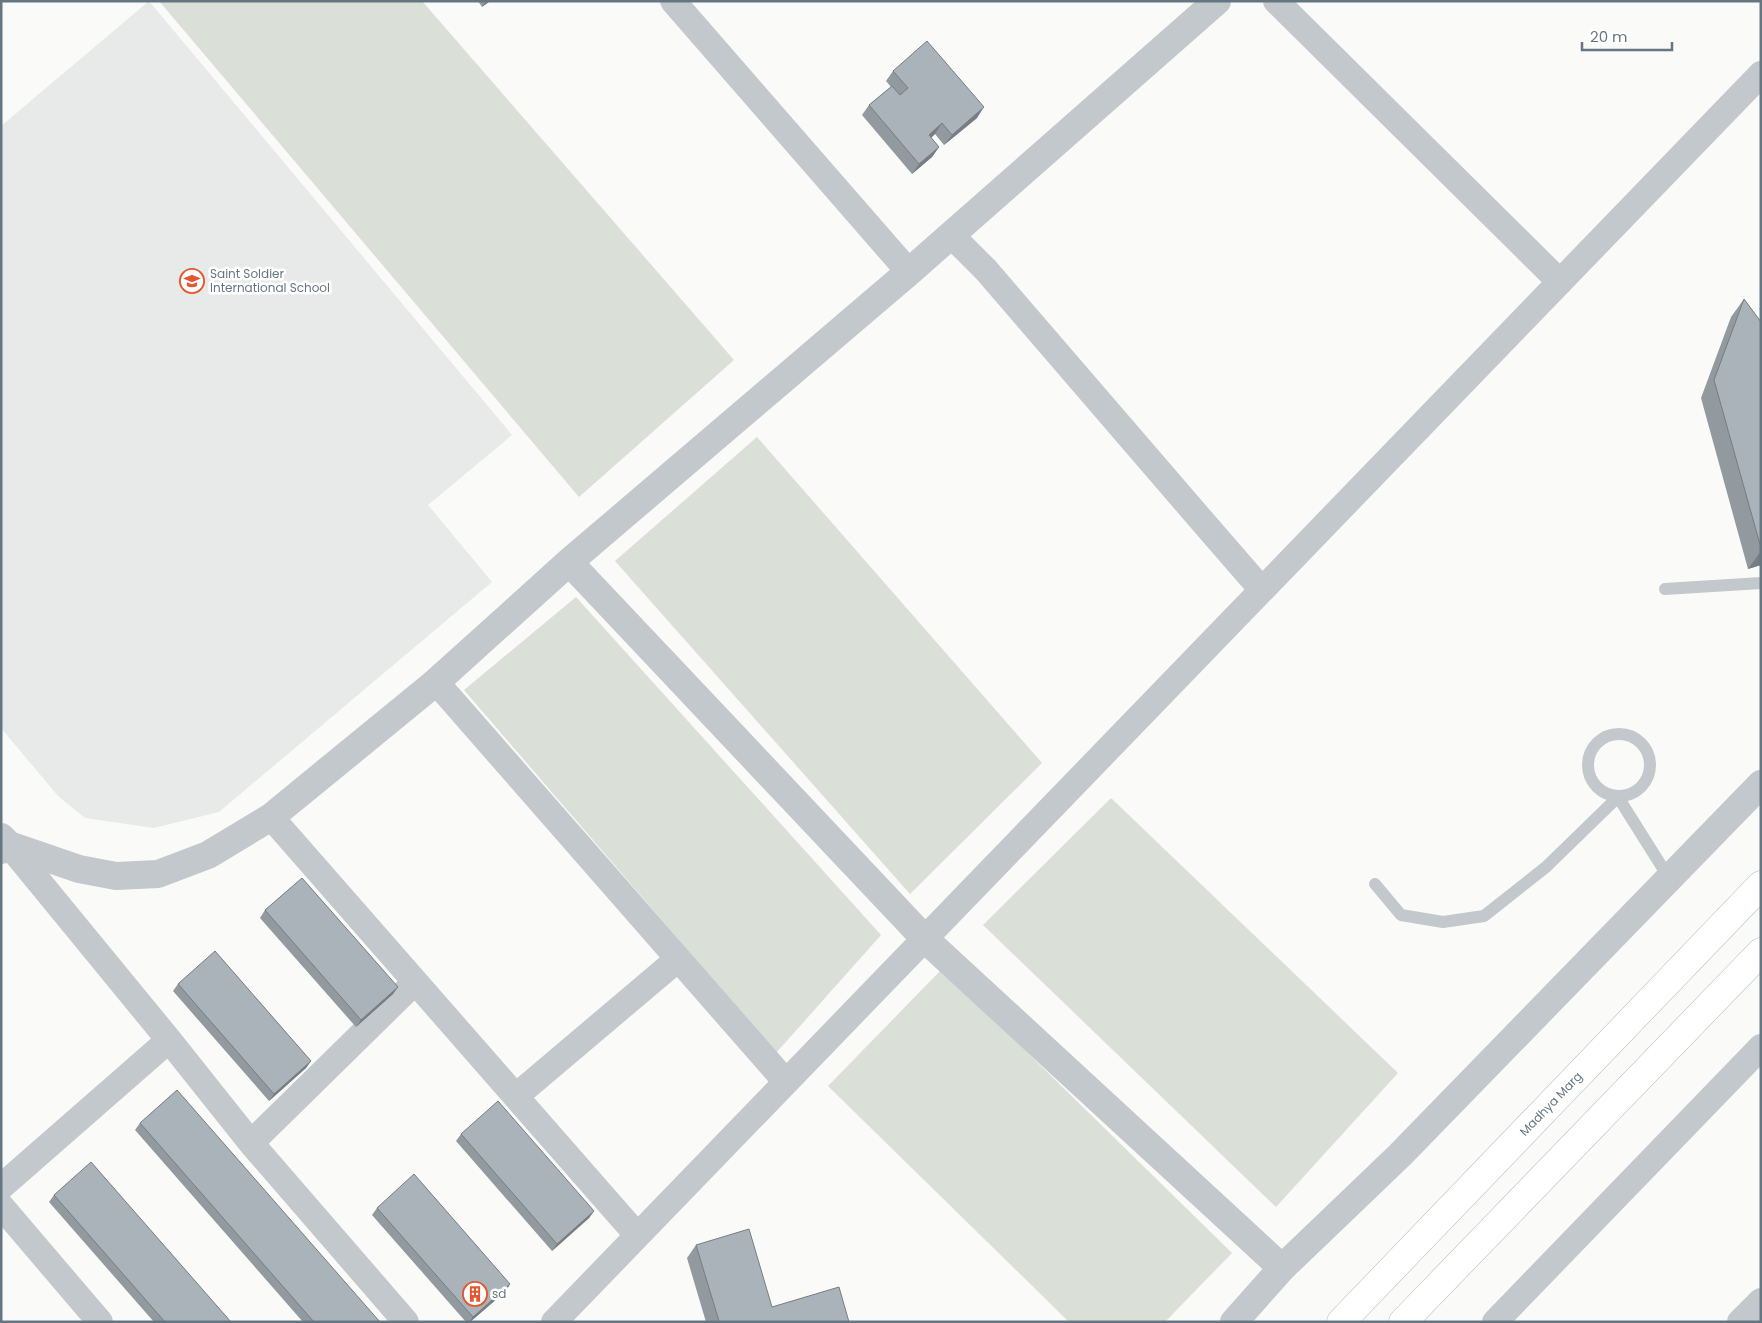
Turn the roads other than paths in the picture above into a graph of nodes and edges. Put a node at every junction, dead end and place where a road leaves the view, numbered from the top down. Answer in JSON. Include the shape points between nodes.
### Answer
{"nodes":[{"id":1,"x":673,"y":1,"type":"edge"},
{"id":2,"x":1218,"y":1,"type":"edge"},
{"id":3,"x":1276,"y":1,"type":"edge"},
{"id":4,"x":1761,"y":74,"type":"edge"},
{"id":5,"x":951,"y":235,"type":"junction"},
{"id":6,"x":909,"y":272,"type":"junction"},
{"id":7,"x":1560,"y":282,"type":"junction"},
{"id":8,"x":568,"y":562,"type":"junction"},
{"id":9,"x":1761,"y":583,"type":"edge"},
{"id":10,"x":1665,"y":589,"type":"dead end"},
{"id":11,"x":1262,"y":590,"type":"junction"},
{"id":12,"x":436,"y":682,"type":"junction"},
{"id":13,"x":1761,"y":784,"type":"edge"},
{"id":14,"x":1618,"y":797,"type":"junction"},
{"id":15,"x":271,"y":817,"type":"junction"},
{"id":16,"x":4,"y":844,"type":"edge"},
{"id":17,"x":1669,"y":878,"type":"junction"},
{"id":18,"x":1376,"y":884,"type":"dead end"},
{"id":19,"x":1761,"y":885,"type":"edge"},
{"id":20,"x":925,"y":939,"type":"junction"},
{"id":21,"x":1761,"y":952,"type":"edge"},
{"id":22,"x":678,"y":959,"type":"junction"},
{"id":23,"x":415,"y":982,"type":"junction"},
{"id":24,"x":169,"y":1040,"type":"junction"},
{"id":25,"x":1761,"y":1048,"type":"edge"},
{"id":26,"x":786,"y":1082,"type":"junction"},
{"id":27,"x":516,"y":1096,"type":"junction"},
{"id":28,"x":251,"y":1143,"type":"junction"},
{"id":29,"x":1,"y":1187,"type":"edge"},
{"id":30,"x":1,"y":1206,"type":"edge"},
{"id":31,"x":638,"y":1235,"type":"junction"},
{"id":32,"x":1282,"y":1268,"type":"junction"},
{"id":33,"x":1761,"y":1301,"type":"edge"},
{"id":34,"x":100,"y":1322,"type":"edge"},
{"id":35,"x":406,"y":1322,"type":"edge"},
{"id":36,"x":554,"y":1322,"type":"edge"},
{"id":37,"x":1234,"y":1322,"type":"edge"},
{"id":38,"x":1341,"y":1322,"type":"edge"},
{"id":39,"x":1403,"y":1322,"type":"edge"},
{"id":40,"x":1495,"y":1322,"type":"edge"},
{"id":41,"x":1740,"y":1322,"type":"edge"}],
"edges":[{"from":1,"to":6,"type":"street"},
{"from":2,"to":5,"type":"street"},
{"from":3,"to":7,"type":"street"},
{"from":4,"to":7,"type":"street"},
{"from":5,"to":6,"type":"street"},
{"from":5,"to":11,"type":"street","via":[[986,270]]},
{"from":6,"to":8,"type":"street"},
{"from":7,"to":11,"type":"street"},
{"from":8,"to":12,"type":"street"},
{"from":8,"to":20,"type":"street"},
{"from":9,"to":10,"type":"lane"},
{"from":11,"to":20,"type":"street"},
{"from":12,"to":15,"type":"street"},
{"from":12,"to":22,"type":"street"},
{"from":13,"to":17,"type":"street"},
{"from":14,"to":14,"type":"lane","via":[[1637,791],[1649,774],[1650,764],[1644,745],[1626,734],[1605,737],[1590,752],[1587,762],[1588,773],[1599,790]]},
{"from":14,"to":17,"type":"lane"},
{"from":14,"to":18,"type":"lane","via":[[1546,867],[1484,916],[1443,922],[1401,915]]},
{"from":15,"to":16,"type":"street","via":[[208,855],[158,874],[116,876],[79,869]]},
{"from":15,"to":23,"type":"street"},
{"from":16,"to":24,"type":"street"},
{"from":17,"to":32,"type":"street","via":[[1400,1155]]},
{"from":19,"to":38,"type":"main road","name":"Madhya Marg"},
{"from":20,"to":26,"type":"street"},
{"from":20,"to":32,"type":"street"},
{"from":21,"to":39,"type":"main road"},
{"from":22,"to":26,"type":"street"},
{"from":22,"to":27,"type":"street"},
{"from":23,"to":27,"type":"street"},
{"from":23,"to":28,"type":"street"},
{"from":24,"to":28,"type":"street"},
{"from":24,"to":29,"type":"street"},
{"from":25,"to":40,"type":"street"},
{"from":26,"to":31,"type":"street"},
{"from":27,"to":31,"type":"street"},
{"from":28,"to":35,"type":"street"},
{"from":30,"to":34,"type":"street"},
{"from":31,"to":36,"type":"street"},
{"from":32,"to":37,"type":"street"},
{"from":33,"to":41,"type":"street"}]}
